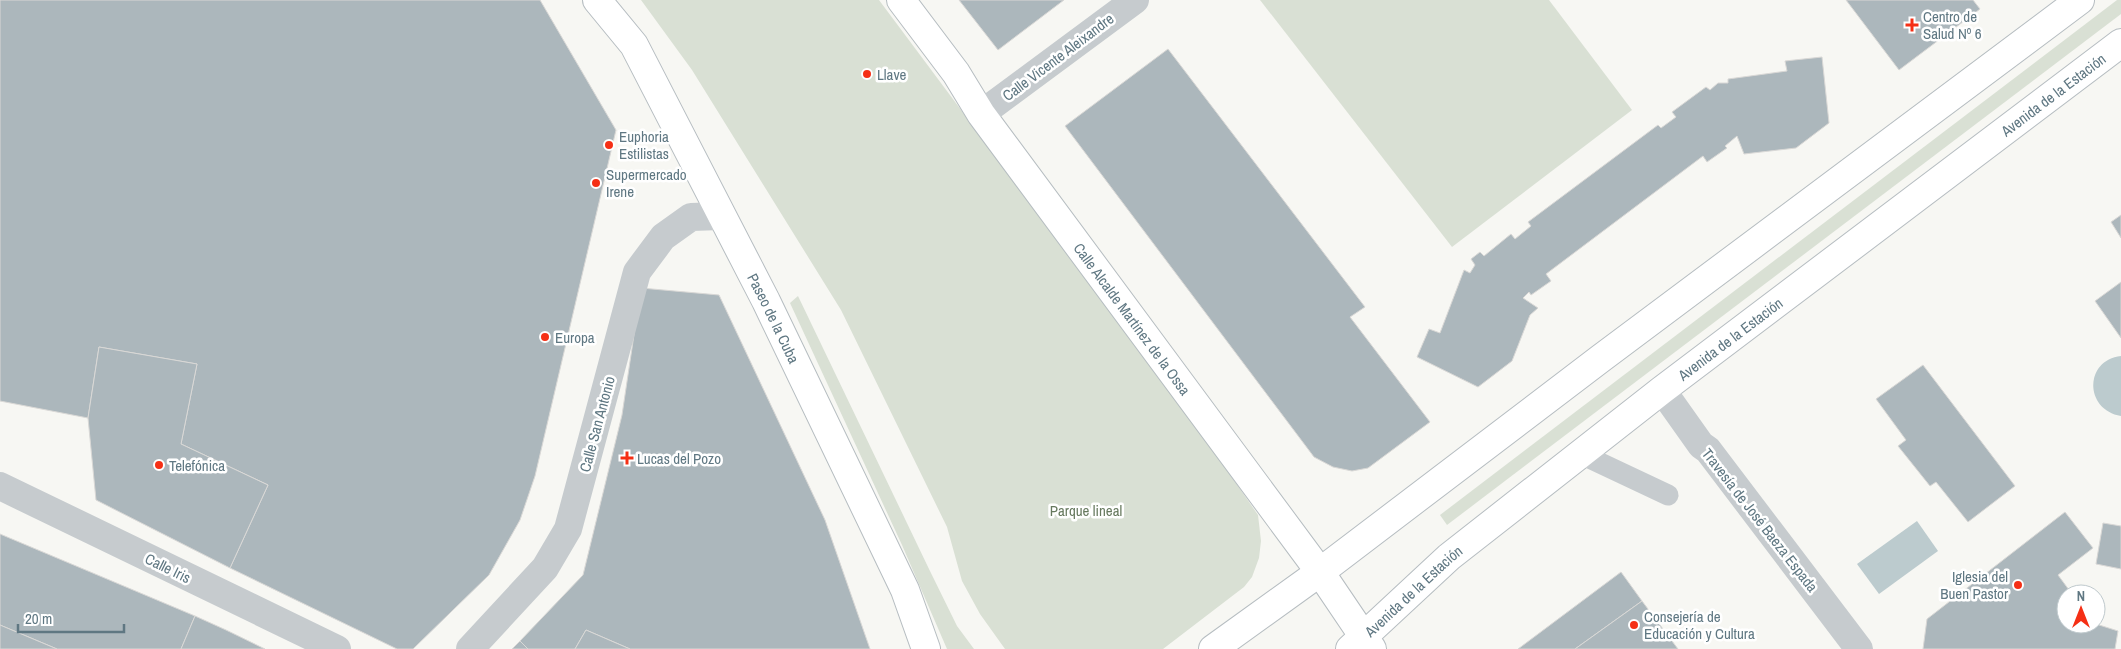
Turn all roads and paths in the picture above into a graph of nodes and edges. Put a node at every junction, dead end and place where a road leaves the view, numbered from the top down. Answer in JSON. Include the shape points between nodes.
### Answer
{"nodes":[{"id":1,"x":597,"y":0,"type":"edge"},
{"id":2,"x":901,"y":0,"type":"edge"},
{"id":3,"x":1134,"y":0,"type":"edge"},
{"id":4,"x":2080,"y":0,"type":"edge"},
{"id":5,"x":2121,"y":43,"type":"edge"},
{"id":6,"x":981,"y":114,"type":"junction"},
{"id":7,"x":721,"y":216,"type":"junction"},
{"id":8,"x":1662,"y":390,"type":"junction"},
{"id":9,"x":1581,"y":454,"type":"junction"},
{"id":10,"x":0,"y":486,"type":"edge"},
{"id":11,"x":1668,"y":495,"type":"dead end"},
{"id":12,"x":1320,"y":572,"type":"junction"},
{"id":13,"x":1362,"y":645,"type":"edge"},
{"id":14,"x":337,"y":649,"type":"edge"},
{"id":15,"x":470,"y":649,"type":"edge"},
{"id":16,"x":926,"y":649,"type":"edge"},
{"id":17,"x":1212,"y":649,"type":"edge"},
{"id":18,"x":1859,"y":649,"type":"edge"}],
"edges":[{"from":1,"to":7,"type":"main road","name":"Paseo de la Cuba","via":[[634,45]]},
{"from":2,"to":6,"type":"main road","name":"Calle Alcalde Martínez de la Ossa","via":[[956,73]]},
{"from":3,"to":6,"type":"street","name":"Calle Vicente Aleixandre"},
{"from":4,"to":12,"type":"main road","via":[[1600,358]]},
{"from":5,"to":8,"type":"main road","name":"Avenida de la Estación"},
{"from":6,"to":12,"type":"main road","name":"Calle Alcalde Martínez de la Ossa"},
{"from":7,"to":15,"type":"street","name":"Calle San Antonio","via":[[691,217],[663,237],[637,272],[568,529],[545,568]]},
{"from":7,"to":16,"type":"main road","name":"Paseo de la Cuba","via":[[766,301],[905,590]]},
{"from":8,"to":9,"type":"main road","name":"Avenida de la Estación"},
{"from":8,"to":18,"type":"street","name":"Travesía de José Baeza Espada"},
{"from":9,"to":11,"type":"lane"},
{"from":9,"to":13,"type":"main road","name":"Avenida de la Estación","via":[[1449,557]]},
{"from":10,"to":14,"type":"street","name":"Calle Iris"},
{"from":12,"to":13,"type":"main road","name":"Calle Alcalde Martínez de la Ossa"},
{"from":12,"to":17,"type":"main road"}]}
